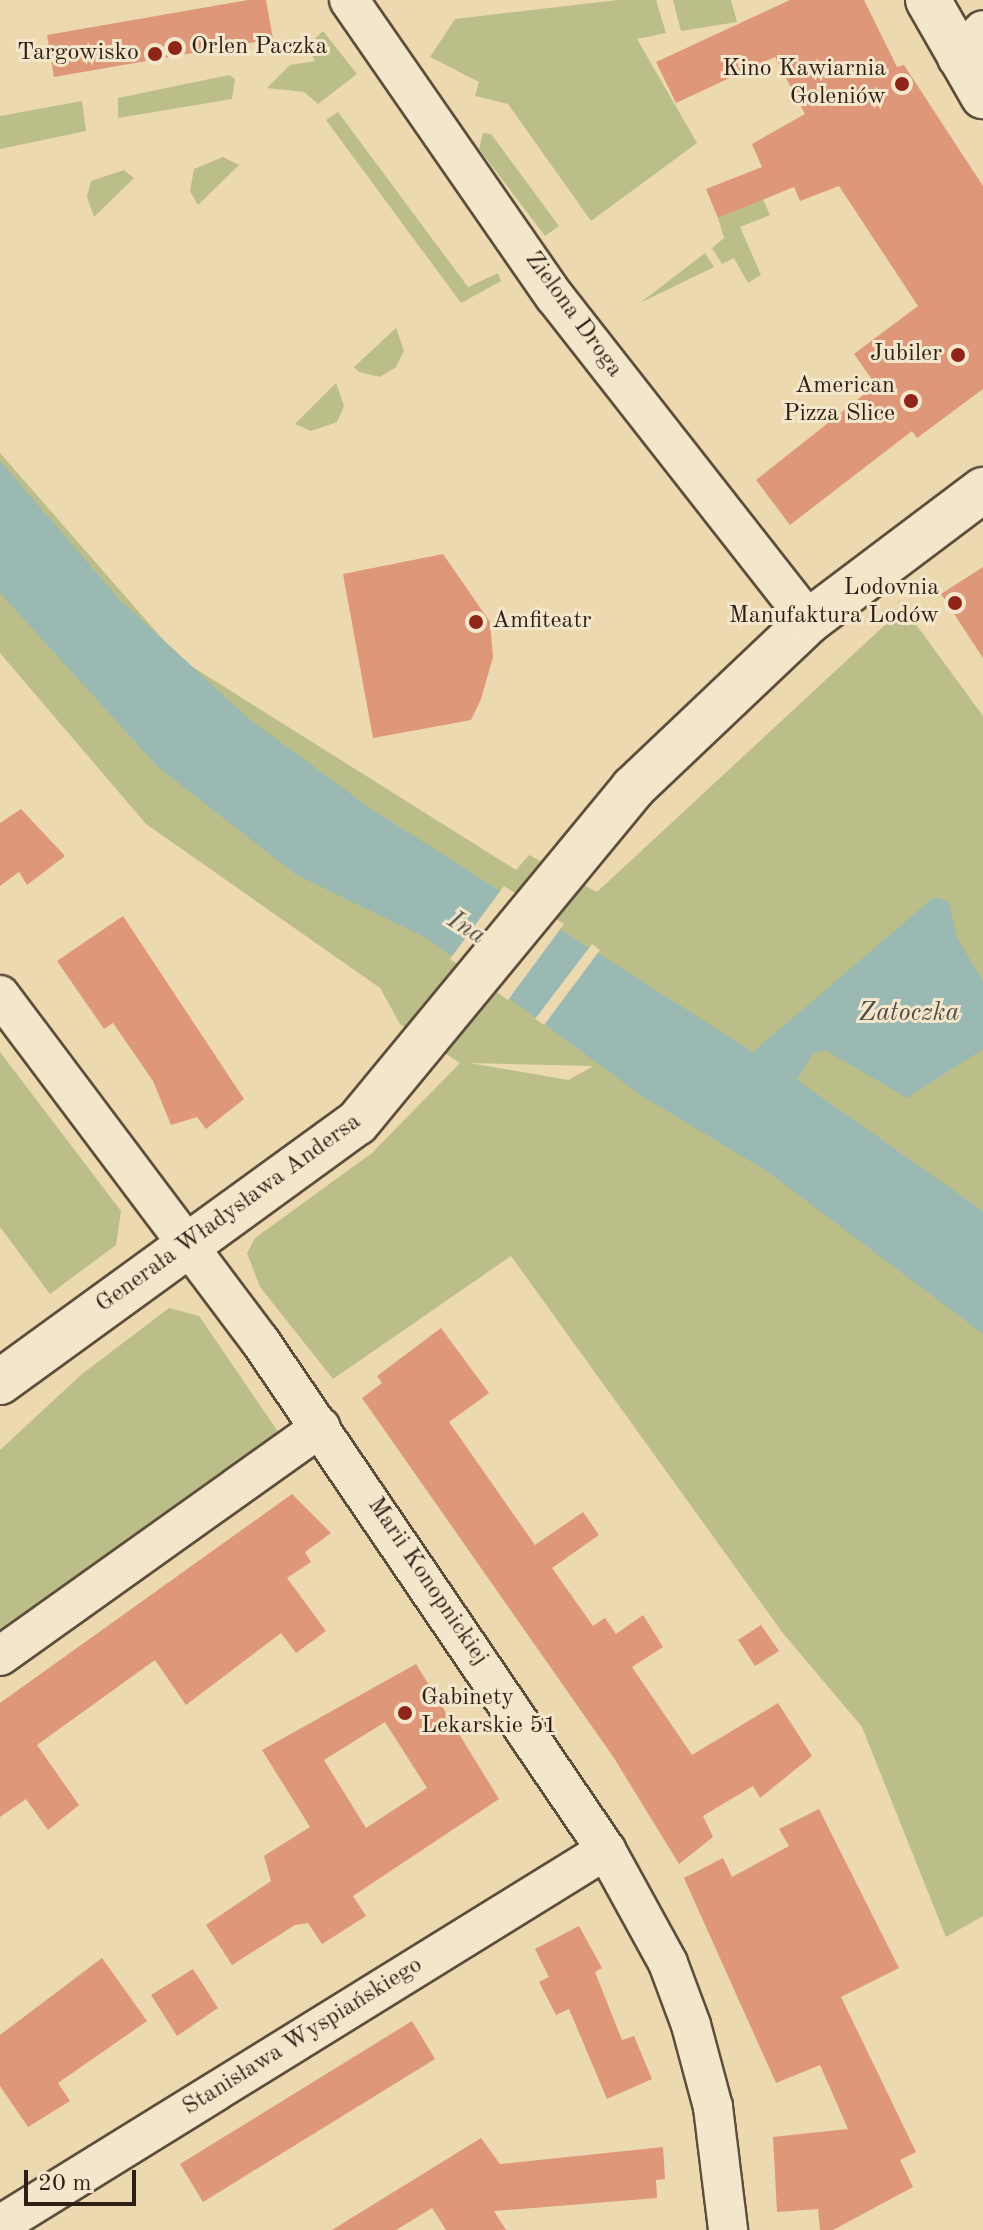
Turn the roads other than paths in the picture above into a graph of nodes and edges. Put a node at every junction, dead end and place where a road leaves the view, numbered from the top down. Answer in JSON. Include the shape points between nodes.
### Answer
{"nodes":[{"id":1,"x":349,"y":0,"type":"edge"},
{"id":2,"x":928,"y":0,"type":"edge"},
{"id":3,"x":970,"y":44,"type":"edge"},
{"id":4,"x":983,"y":96,"type":"edge"},
{"id":5,"x":983,"y":490,"type":"edge"},
{"id":6,"x":809,"y":621,"type":"junction"},
{"id":7,"x":0,"y":995,"type":"edge"},
{"id":8,"x":191,"y":1245,"type":"junction"},
{"id":9,"x":0,"y":1382,"type":"edge"},
{"id":10,"x":321,"y":1427,"type":"junction"},
{"id":11,"x":0,"y":1656,"type":"edge"},
{"id":12,"x":606,"y":1850,"type":"junction"},
{"id":13,"x":0,"y":2225,"type":"edge"},
{"id":14,"x":728,"y":2230,"type":"edge"}],
"edges":[{"from":1,"to":6,"type":"street","name":"Zielona Droga","via":[[555,297]]},
{"from":2,"to":3,"type":"street"},
{"from":3,"to":4,"type":"street"},
{"from":5,"to":6,"type":"street","name":"Generała Władysława Andersa"},
{"from":6,"to":8,"type":"street","name":"Generała Władysława Andersa","via":[[643,777],[557,877],[449,1020],[357,1123]]},
{"from":7,"to":8,"type":"street","name":"Marii Konopnickiej"},
{"from":8,"to":9,"type":"street","name":"Generała Władysława Andersa"},
{"from":8,"to":10,"type":"street","name":"Marii Konopnickiej"},
{"from":10,"to":11,"type":"street"},
{"from":10,"to":12,"type":"street","name":"Marii Konopnickiej"},
{"from":12,"to":13,"type":"street","name":"Stanisława Wyspiańskiego"},
{"from":12,"to":14,"type":"street","name":"Marii Konopnickiej","via":[[668,1963],[691,2025],[713,2107]]}]}
